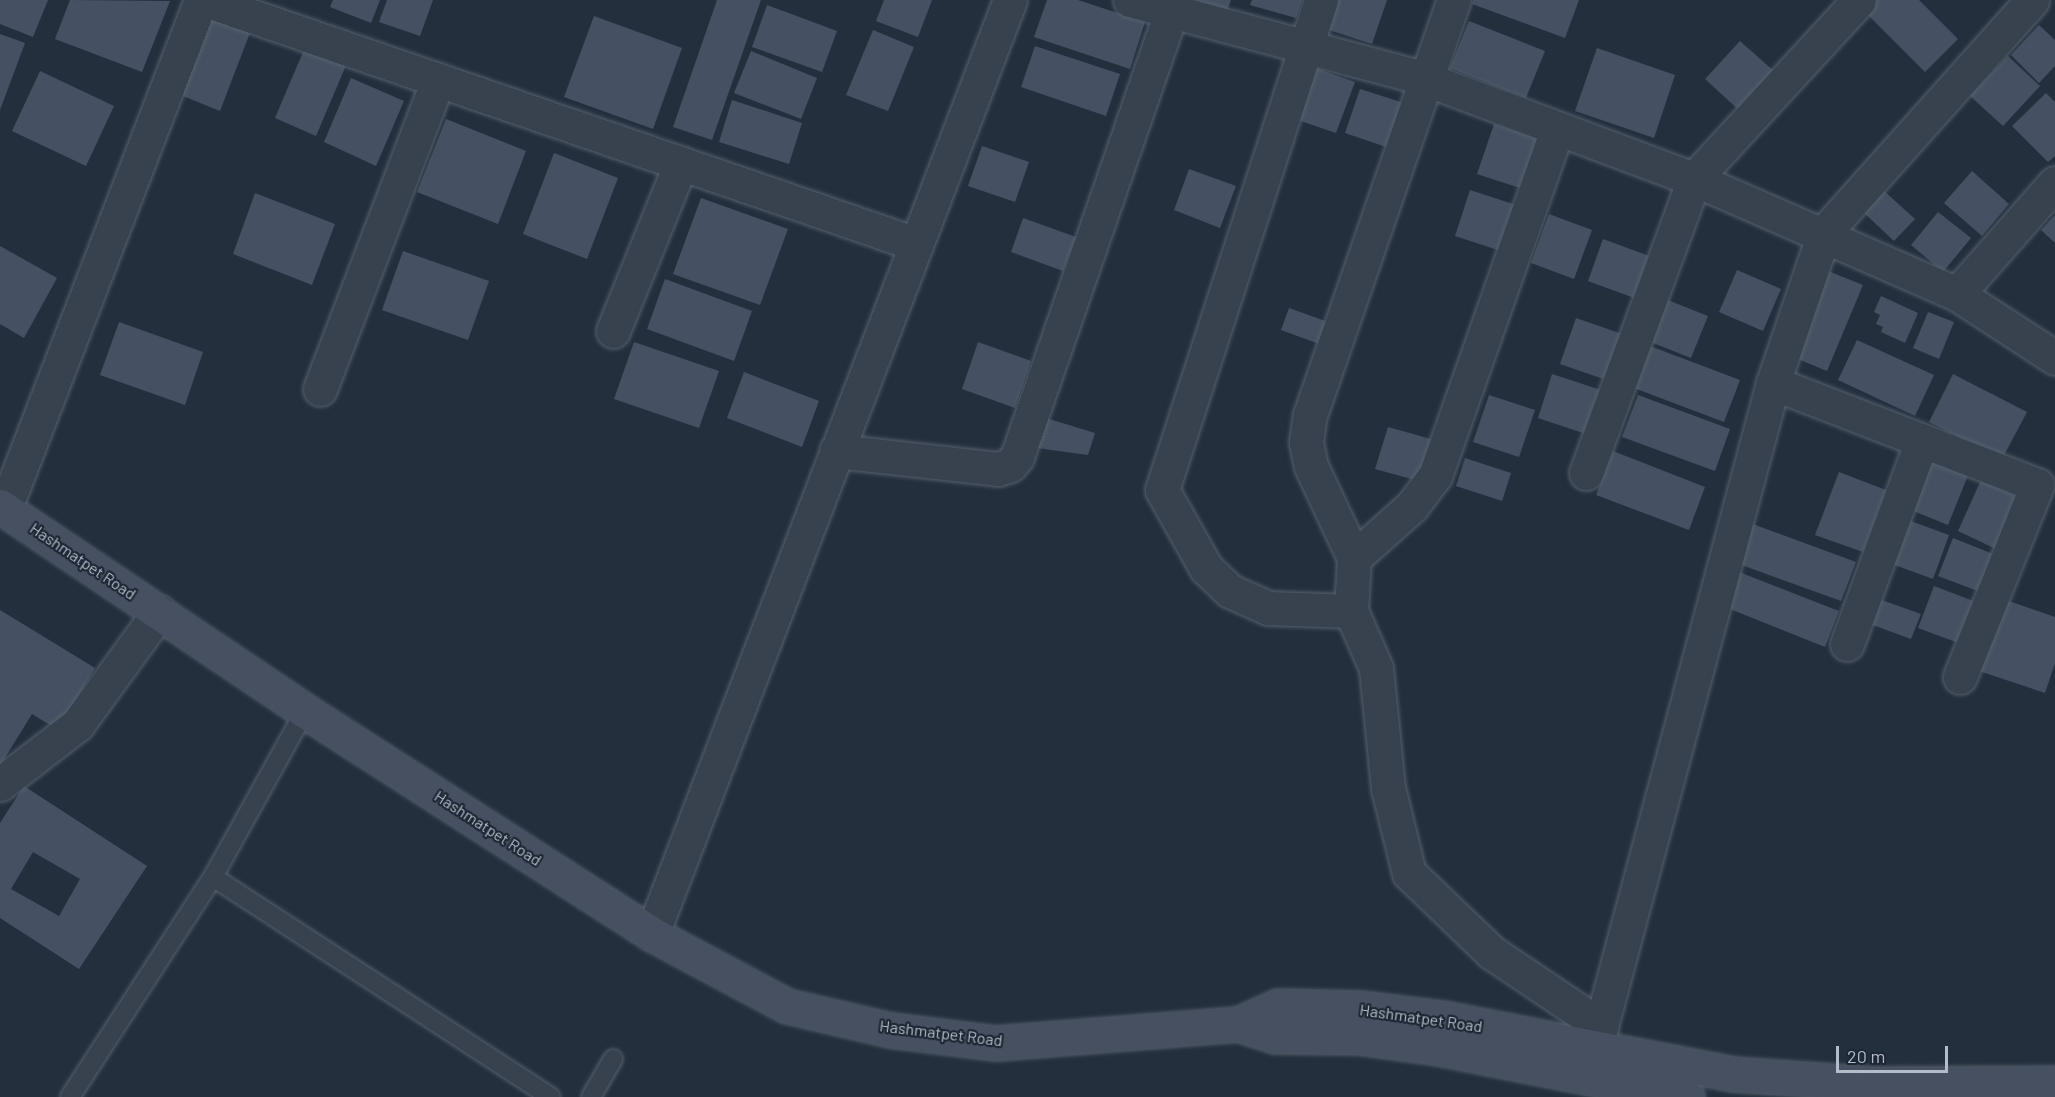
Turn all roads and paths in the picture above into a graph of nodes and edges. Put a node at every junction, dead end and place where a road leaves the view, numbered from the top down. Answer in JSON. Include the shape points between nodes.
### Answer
{"nodes":[{"id":1,"x":203,"y":0,"type":"edge"},
{"id":2,"x":1010,"y":0,"type":"edge"},
{"id":3,"x":1130,"y":0,"type":"edge"},
{"id":4,"x":1321,"y":0,"type":"edge"},
{"id":5,"x":1454,"y":0,"type":"edge"},
{"id":6,"x":1858,"y":0,"type":"edge"},
{"id":7,"x":2032,"y":0,"type":"edge"},
{"id":8,"x":1173,"y":7,"type":"edge"},
{"id":9,"x":1306,"y":48,"type":"junction"},
{"id":10,"x":1426,"y":79,"type":"junction"},
{"id":11,"x":438,"y":80,"type":"junction"},
{"id":12,"x":1557,"y":130,"type":"junction"},
{"id":13,"x":681,"y":163,"type":"junction"},
{"id":14,"x":1694,"y":179,"type":"junction"},
{"id":15,"x":2055,"y":183,"type":"edge"},
{"id":16,"x":1824,"y":233,"type":"junction"},
{"id":17,"x":916,"y":244,"type":"junction"},
{"id":18,"x":1957,"y":294,"type":"junction"},
{"id":19,"x":613,"y":331,"type":"dead end"},
{"id":20,"x":2055,"y":358,"type":"edge"},
{"id":21,"x":1773,"y":383,"type":"junction"},
{"id":22,"x":320,"y":388,"type":"dead end"},
{"id":23,"x":1923,"y":440,"type":"junction"},
{"id":24,"x":836,"y":451,"type":"junction"},
{"id":25,"x":1586,"y":473,"type":"dead end"},
{"id":26,"x":2,"y":507,"type":"edge"},
{"id":27,"x":1354,"y":558,"type":"junction"},
{"id":28,"x":1351,"y":611,"type":"junction"},
{"id":29,"x":159,"y":612,"type":"junction"},
{"id":30,"x":1847,"y":644,"type":"dead end"},
{"id":31,"x":1960,"y":677,"type":"dead end"},
{"id":32,"x":305,"y":711,"type":"junction"},
{"id":33,"x":0,"y":784,"type":"edge"},
{"id":34,"x":213,"y":877,"type":"junction"},
{"id":35,"x":652,"y":934,"type":"junction"},
{"id":36,"x":1238,"y":1024,"type":"junction"},
{"id":37,"x":1599,"y":1038,"type":"junction"},
{"id":38,"x":613,"y":1059,"type":"dead end"},
{"id":39,"x":1590,"y":1080,"type":"junction"},
{"id":40,"x":2055,"y":1083,"type":"edge"},
{"id":41,"x":70,"y":1097,"type":"edge"},
{"id":42,"x":551,"y":1097,"type":"edge"},
{"id":43,"x":591,"y":1097,"type":"edge"},
{"id":44,"x":1687,"y":1097,"type":"edge"}],
"edges":[{"from":1,"to":11,"type":"street"},
{"from":1,"to":26,"type":"street"},
{"from":2,"to":17,"type":"street"},
{"from":3,"to":8,"type":"street"},
{"from":4,"to":9,"type":"street"},
{"from":5,"to":10,"type":"street"},
{"from":6,"to":14,"type":"street"},
{"from":7,"to":16,"type":"street"},
{"from":8,"to":9,"type":"street"},
{"from":8,"to":24,"type":"street","via":[[1017,457],[1010,465],[998,469]]},
{"from":9,"to":10,"type":"street"},
{"from":9,"to":28,"type":"street","via":[[1162,490],[1206,568],[1230,591],[1268,608]]},
{"from":10,"to":12,"type":"street"},
{"from":10,"to":27,"type":"street","via":[[1310,415],[1306,442],[1311,466]]},
{"from":11,"to":13,"type":"street"},
{"from":11,"to":22,"type":"street"},
{"from":12,"to":14,"type":"street"},
{"from":12,"to":27,"type":"street","via":[[1435,476],[1412,506]]},
{"from":13,"to":17,"type":"street"},
{"from":13,"to":19,"type":"street"},
{"from":14,"to":16,"type":"street"},
{"from":14,"to":25,"type":"street"},
{"from":15,"to":18,"type":"street"},
{"from":16,"to":18,"type":"street"},
{"from":16,"to":21,"type":"street"},
{"from":17,"to":24,"type":"street"},
{"from":18,"to":20,"type":"street"},
{"from":21,"to":23,"type":"street"},
{"from":21,"to":37,"type":"street"},
{"from":23,"to":30,"type":"street"},
{"from":23,"to":31,"type":"street","via":[[2037,484]]},
{"from":24,"to":35,"type":"street"},
{"from":26,"to":29,"type":"main road","name":"Hashmatpet Road"},
{"from":27,"to":28,"type":"street"},
{"from":28,"to":37,"type":"street","via":[[1376,668],[1388,788],[1409,873],[1491,952]]},
{"from":29,"to":32,"type":"main road","name":"Hashmatpet Road"},
{"from":29,"to":33,"type":"street","via":[[77,725]]},
{"from":32,"to":34,"type":"lane"},
{"from":32,"to":35,"type":"main road","name":"Hashmatpet Road"},
{"from":34,"to":41,"type":"lane"},
{"from":34,"to":42,"type":"lane"},
{"from":35,"to":36,"type":"main road","name":"Hashmatpet Road","via":[[787,1006],[890,1030],[996,1042]]},
{"from":36,"to":37,"type":"main road","name":"Hashmatpet Road","via":[[1278,1006],[1360,1008]]},
{"from":36,"to":39,"type":"main road","via":[[1275,1036],[1358,1037],[1439,1048]]},
{"from":37,"to":39,"type":"street"},
{"from":37,"to":40,"type":"main road","name":"Hashmatpet Road","via":[[1732,1074],[1875,1084]]},
{"from":38,"to":43,"type":"lane"},
{"from":39,"to":44,"type":"main road"}]}
